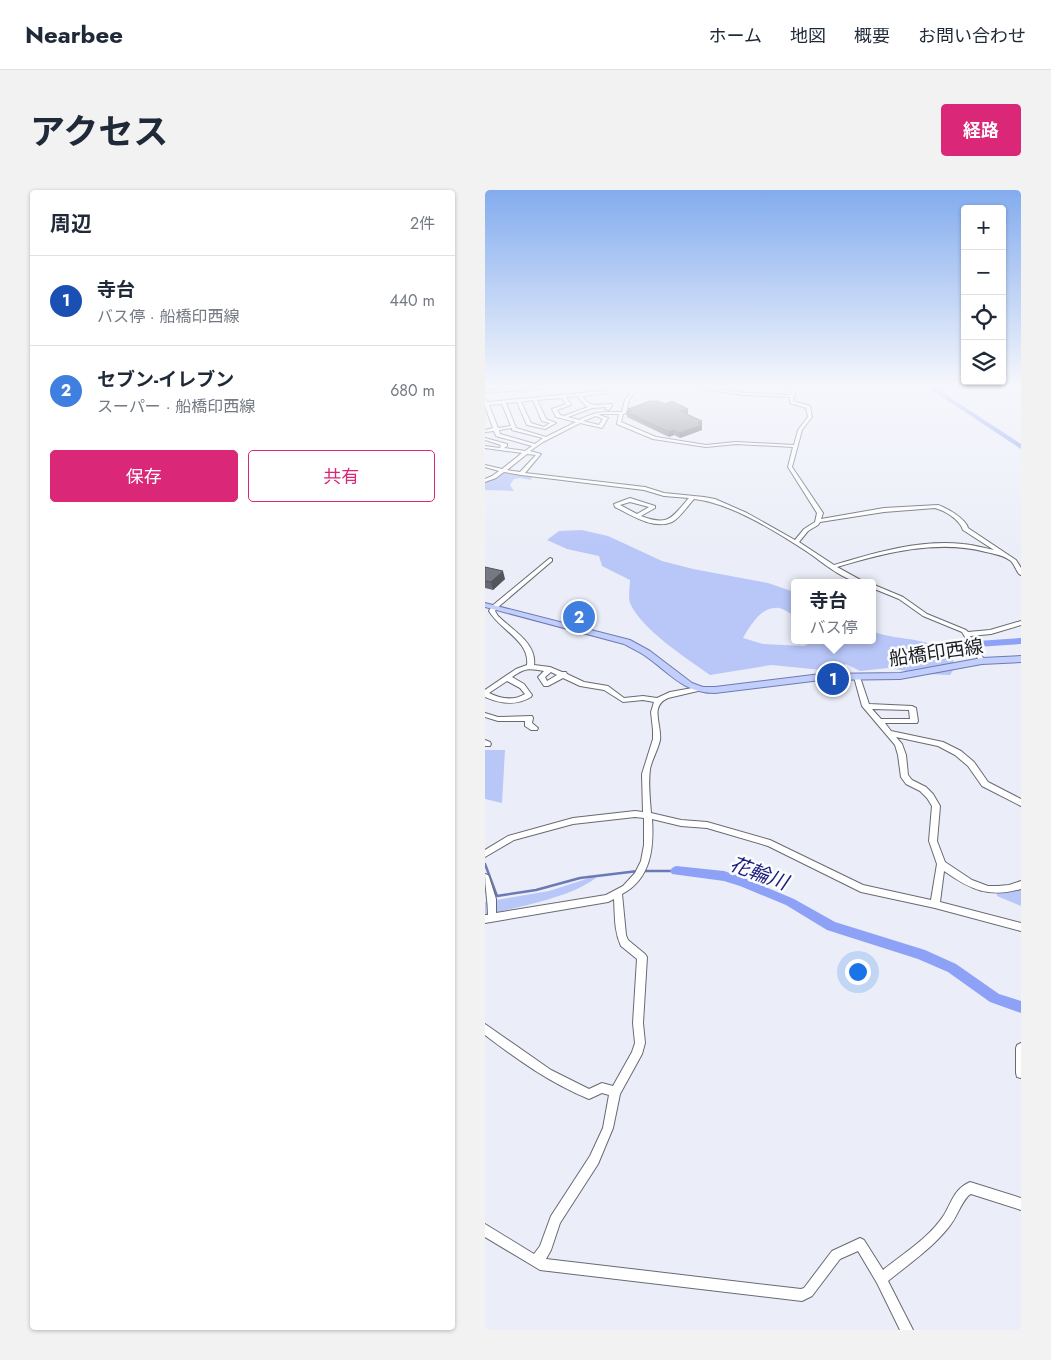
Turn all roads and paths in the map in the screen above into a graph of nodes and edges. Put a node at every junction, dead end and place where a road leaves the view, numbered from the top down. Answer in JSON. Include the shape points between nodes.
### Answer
{"nodes":[{"id":1,"x":489,"y":440,"type":"edge"},
{"id":2,"x":519,"y":440,"type":"edge"},
{"id":3,"x":543,"y":440,"type":"edge"},
{"id":4,"x":665,"y":440,"type":"edge"},
{"id":5,"x":797,"y":440,"type":"edge"},
{"id":6,"x":535,"y":445,"type":"junction"},
{"id":7,"x":795,"y":446,"type":"junction"},
{"id":8,"x":485,"y":447,"type":"edge"},
{"id":9,"x":501,"y":449,"type":"junction"},
{"id":10,"x":526,"y":452,"type":"junction"},
{"id":11,"x":487,"y":466,"type":"edge"},
{"id":12,"x":503,"y":471,"type":"junction"},
{"id":13,"x":521,"y":474,"type":"junction"},
{"id":14,"x":485,"y":481,"type":"edge"},
{"id":15,"x":669,"y":495,"type":"junction"},
{"id":16,"x":693,"y":497,"type":"junction"},
{"id":17,"x":664,"y":499,"type":"dead end"},
{"id":18,"x":658,"y":503,"type":"dead end"},
{"id":19,"x":653,"y":507,"type":"junction"},
{"id":20,"x":637,"y":516,"type":"junction"},
{"id":21,"x":819,"y":521,"type":"junction"},
{"id":22,"x":796,"y":542,"type":"junction"},
{"id":23,"x":1004,"y":554,"type":"junction"},
{"id":24,"x":550,"y":560,"type":"dead end"},
{"id":25,"x":832,"y":567,"type":"junction"},
{"id":26,"x":1021,"y":572,"type":"edge"},
{"id":27,"x":853,"y":579,"type":"edge"},
{"id":28,"x":876,"y":587,"type":"edge"},
{"id":29,"x":489,"y":606,"type":"edge"},
{"id":30,"x":1021,"y":623,"type":"edge"},
{"id":31,"x":965,"y":634,"type":"junction"},
{"id":32,"x":1021,"y":659,"type":"edge"},
{"id":33,"x":983,"y":661,"type":"junction"},
{"id":34,"x":530,"y":666,"type":"junction"},
{"id":35,"x":549,"y":669,"type":"junction"},
{"id":36,"x":564,"y":674,"type":"junction"},
{"id":37,"x":857,"y":677,"type":"junction"},
{"id":38,"x":507,"y":678,"type":"junction"},
{"id":39,"x":698,"y":689,"type":"junction"},
{"id":40,"x":485,"y":693,"type":"edge"},
{"id":41,"x":658,"y":700,"type":"junction"},
{"id":42,"x":866,"y":706,"type":"junction"},
{"id":43,"x":485,"y":714,"type":"edge"},
{"id":44,"x":879,"y":721,"type":"junction"},
{"id":45,"x":534,"y":728,"type":"dead end"},
{"id":46,"x":890,"y":733,"type":"junction"},
{"id":47,"x":1021,"y":803,"type":"edge"},
{"id":48,"x":649,"y":815,"type":"junction"},
{"id":49,"x":485,"y":854,"type":"edge"},
{"id":50,"x":941,"y":864,"type":"junction"},
{"id":51,"x":485,"y":877,"type":"edge"},
{"id":52,"x":1021,"y":885,"type":"edge"},
{"id":53,"x":618,"y":894,"type":"junction"},
{"id":54,"x":935,"y":904,"type":"junction"},
{"id":55,"x":489,"y":919,"type":"edge"},
{"id":56,"x":1021,"y":927,"type":"edge"},
{"id":57,"x":485,"y":1029,"type":"edge"},
{"id":58,"x":1021,"y":1048,"type":"edge"},
{"id":59,"x":1021,"y":1073,"type":"edge"},
{"id":60,"x":615,"y":1092,"type":"junction"},
{"id":61,"x":1021,"y":1201,"type":"edge"},
{"id":62,"x":485,"y":1230,"type":"edge"},
{"id":63,"x":536,"y":1261,"type":"junction"},
{"id":64,"x":881,"y":1279,"type":"junction"},
{"id":65,"x":907,"y":1330,"type":"edge"}],
"edges":[{"from":1,"to":9,"type":"street","via":[[505,445]]},
{"from":2,"to":6,"type":"street"},
{"from":3,"to":6,"type":"street"},
{"from":4,"to":7,"type":"street","via":[[712,446],[736,443]]},
{"from":5,"to":7,"type":"street"},
{"from":6,"to":10,"type":"street"},
{"from":7,"to":21,"type":"street","via":[[790,467],[814,501],[820,513]]},
{"from":8,"to":9,"type":"street"},
{"from":9,"to":10,"type":"street"},
{"from":10,"to":12,"type":"street"},
{"from":10,"to":13,"type":"street","via":[[539,455]]},
{"from":11,"to":12,"type":"street"},
{"from":12,"to":13,"type":"street"},
{"from":12,"to":14,"type":"street"},
{"from":13,"to":15,"type":"street","via":[[645,488]]},
{"from":15,"to":16,"type":"street"},
{"from":15,"to":17,"type":"street"},
{"from":16,"to":20,"type":"street","via":[[672,520],[649,521]]},
{"from":16,"to":22,"type":"street","via":[[724,504]]},
{"from":18,"to":19,"type":"street"},
{"from":19,"to":20,"type":"street"},
{"from":19,"to":20,"type":"street","via":[[630,500],[617,504]]},
{"from":21,"to":22,"type":"street","via":[[805,530]]},
{"from":21,"to":23,"type":"street","via":[[884,510],[937,506]]},
{"from":22,"to":25,"type":"street"},
{"from":23,"to":25,"type":"street","via":[[961,545],[934,547],[877,555]]},
{"from":23,"to":26,"type":"street","via":[[1017,563]]},
{"from":24,"to":29,"type":"street"},
{"from":25,"to":27,"type":"street"},
{"from":28,"to":31,"type":"street","via":[[893,593],[925,615]]},
{"from":29,"to":34,"type":"street","via":[[493,615],[514,632],[527,650]]},
{"from":29,"to":39,"type":"main road","via":[[627,642]]},
{"from":30,"to":31,"type":"street","via":[[991,632]]},
{"from":31,"to":33,"type":"street"},
{"from":32,"to":33,"type":"main road","name":"船橋印西線"},
{"from":33,"to":37,"type":"main road","name":"船橋印西線","via":[[900,676]]},
{"from":34,"to":35,"type":"street"},
{"from":34,"to":38,"type":"street"},
{"from":35,"to":36,"type":"street"},
{"from":35,"to":36,"type":"street","via":[[541,677],[546,684]]},
{"from":36,"to":41,"type":"street","via":[[582,684],[606,688],[623,700]]},
{"from":37,"to":39,"type":"main road","name":"船橋印西線","via":[[810,678],[725,690]]},
{"from":37,"to":42,"type":"street"},
{"from":38,"to":40,"type":"street"},
{"from":38,"to":40,"type":"street","via":[[522,686],[529,695],[520,701],[508,702]]},
{"from":39,"to":41,"type":"street"},
{"from":41,"to":48,"type":"street","via":[[654,714],[657,734],[646,777]]},
{"from":42,"to":44,"type":"street"},
{"from":42,"to":44,"type":"street","via":[[912,708],[914,721]]},
{"from":43,"to":45,"type":"street","via":[[498,719],[529,718],[528,724]]},
{"from":44,"to":46,"type":"street"},
{"from":46,"to":47,"type":"street","via":[[940,744],[958,753],[971,764],[985,784]]},
{"from":46,"to":50,"type":"street","via":[[902,755],[904,775],[909,782],[923,789],[936,806],[933,841]]},
{"from":48,"to":49,"type":"street","via":[[573,821],[511,838]]},
{"from":48,"to":53,"type":"street","via":[[649,843],[642,868],[633,883]]},
{"from":48,"to":54,"type":"street","via":[[742,834],[770,843],[861,888]]},
{"from":50,"to":52,"type":"street","via":[[968,884],[994,890]]},
{"from":50,"to":54,"type":"street"},
{"from":51,"to":55,"type":"street","via":[[492,899]]},
{"from":53,"to":55,"type":"street"},
{"from":53,"to":60,"type":"street","via":[[621,935],[624,943],[642,958],[643,964],[638,1023],[640,1043]]},
{"from":54,"to":56,"type":"street"},
{"from":57,"to":60,"type":"street","via":[[533,1066],[568,1086],[589,1094],[603,1088]]},
{"from":58,"to":59,"type":"street"},
{"from":60,"to":63,"type":"street","via":[[608,1128],[594,1160],[555,1220],[545,1250]]},
{"from":61,"to":64,"type":"street","via":[[969,1188],[962,1191],[947,1221],[924,1245]]},
{"from":62,"to":63,"type":"street"},
{"from":63,"to":64,"type":"street","via":[[802,1295],[808,1292],[836,1255],[860,1244]]},
{"from":64,"to":65,"type":"street"}]}
